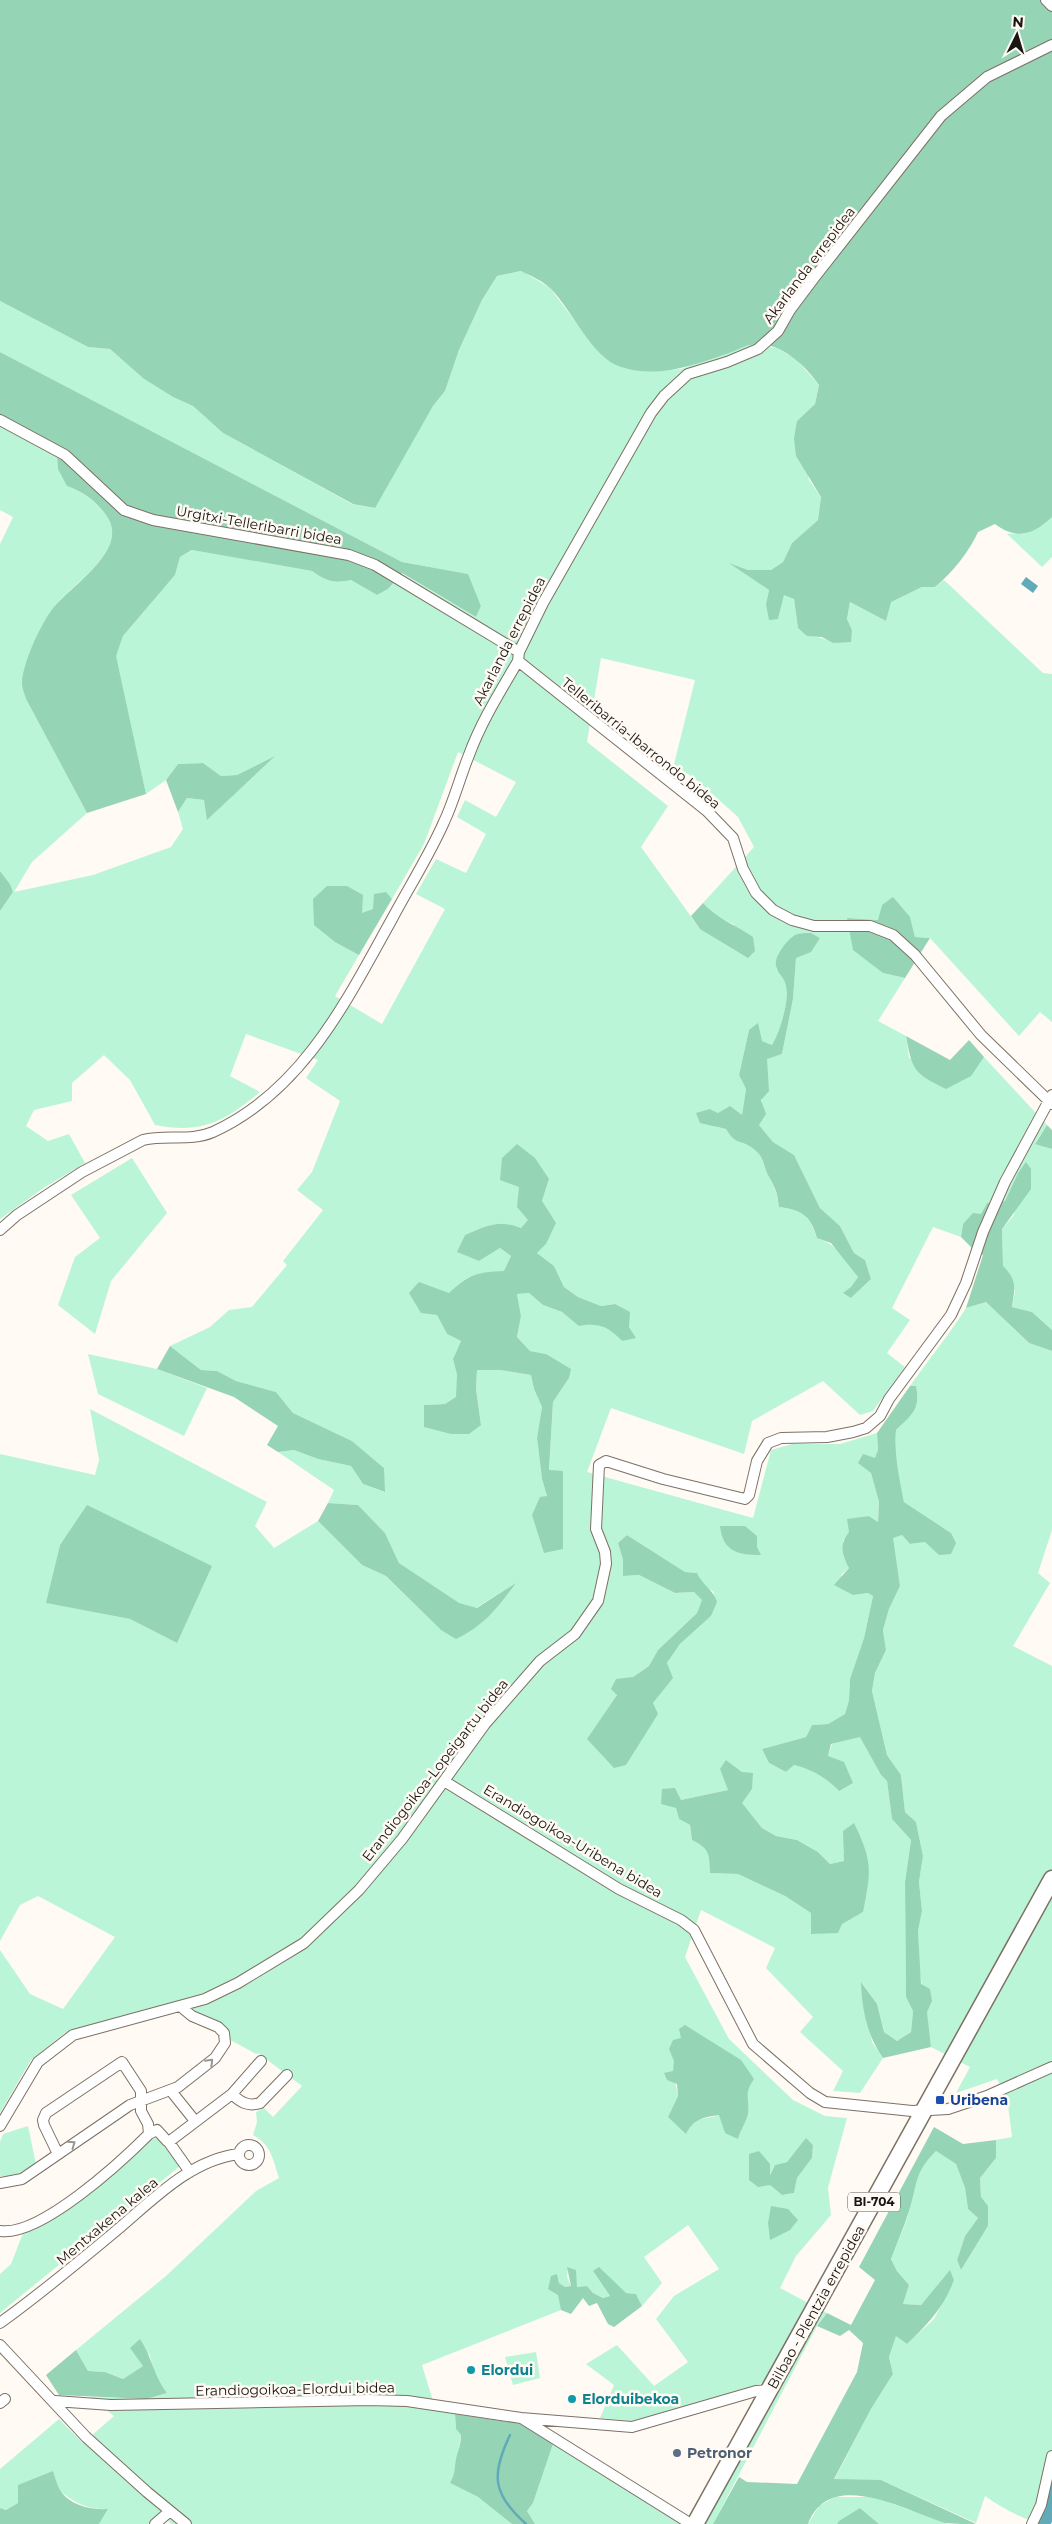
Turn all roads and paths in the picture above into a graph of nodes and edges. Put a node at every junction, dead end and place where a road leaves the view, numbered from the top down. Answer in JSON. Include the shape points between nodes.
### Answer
{"nodes":[{"id":1,"x":1046,"y":0,"type":"edge"},
{"id":2,"x":1052,"y":6,"type":"edge"},
{"id":3,"x":1052,"y":44,"type":"edge"},
{"id":4,"x":0,"y":420,"type":"edge"},
{"id":5,"x":518,"y":656,"type":"junction"},
{"id":6,"x":1051,"y":1100,"type":"edge"},
{"id":7,"x":0,"y":1230,"type":"edge"},
{"id":8,"x":444,"y":1781,"type":"junction"},
{"id":9,"x":1052,"y":1879,"type":"edge"},
{"id":10,"x":180,"y":2006,"type":"junction"},
{"id":11,"x":261,"y":2061,"type":"dead end"},
{"id":12,"x":1052,"y":2066,"type":"edge"},
{"id":13,"x":287,"y":2075,"type":"dead end"},
{"id":14,"x":171,"y":2091,"type":"junction"},
{"id":15,"x":232,"y":2094,"type":"junction"},
{"id":16,"x":141,"y":2100,"type":"junction"},
{"id":17,"x":925,"y":2110,"type":"junction"},
{"id":18,"x":195,"y":2121,"type":"junction"},
{"id":19,"x":0,"y":2126,"type":"edge"},
{"id":20,"x":149,"y":2134,"type":"junction"},
{"id":21,"x":168,"y":2141,"type":"junction"},
{"id":22,"x":58,"y":2154,"type":"junction"},
{"id":23,"x":238,"y":2154,"type":"dead end"},
{"id":24,"x":190,"y":2172,"type":"junction"},
{"id":25,"x":0,"y":2183,"type":"edge"},
{"id":26,"x":0,"y":2231,"type":"edge"},
{"id":27,"x":0,"y":2323,"type":"edge"},
{"id":28,"x":0,"y":2345,"type":"edge"},
{"id":29,"x":770,"y":2390,"type":"junction"},
{"id":30,"x":55,"y":2401,"type":"junction"},
{"id":31,"x":520,"y":2418,"type":"junction"},
{"id":32,"x":1052,"y":2456,"type":"edge"},
{"id":33,"x":170,"y":2511,"type":"junction"},
{"id":34,"x":155,"y":2524,"type":"edge"},
{"id":35,"x":186,"y":2524,"type":"edge"},
{"id":36,"x":691,"y":2524,"type":"edge"},
{"id":37,"x":695,"y":2524,"type":"edge"},
{"id":38,"x":1032,"y":2524,"type":"edge"}],
"edges":[{"from":1,"to":2,"type":"street"},
{"from":3,"to":5,"type":"street","name":"Akarlanda errepidea","via":[[986,77],[942,116],[814,278],[778,331],[758,349],[688,374],[664,396],[651,413],[548,594]]},
{"from":4,"to":5,"type":"street","name":"Urgitxi-Telleribarri bidea","via":[[65,455],[124,510],[153,520],[349,555],[375,565],[478,625]]},
{"from":5,"to":6,"type":"street","name":"Telleribarria-Ibarrondo bidea","via":[[707,811],[733,838],[743,869],[756,893],[774,910],[792,920],[814,926],[870,926],[893,936],[915,955],[980,1035]]},
{"from":5,"to":7,"type":"street","name":"Akarlanda errepidea","via":[[469,754],[436,839],[339,1014],[294,1072],[275,1091],[226,1125],[211,1133],[186,1139],[153,1137],[143,1140],[82,1172],[17,1214]]},
{"from":6,"to":8,"type":"street","name":"Erandiogoikoa-Lopeigartu bidea","via":[[1005,1182],[951,1315],[873,1424],[827,1437],[781,1438],[768,1443],[757,1461],[754,1482],[745,1499],[663,1479],[615,1462],[600,1464],[596,1529],[606,1564],[598,1600],[575,1634],[540,1661],[485,1724]]},
{"from":8,"to":10,"type":"street","name":"Erandiogoikoa-Lopeigartu bidea","via":[[359,1890],[304,1943],[238,1983],[205,1999]]},
{"from":8,"to":17,"type":"street","name":"Erandiogoikoa-Uribena bidea","via":[[612,1885],[681,1920],[694,1930],[753,2044],[810,2093],[826,2102]]},
{"from":9,"to":17,"type":"main road","name":"Bilbao - Plentzia errepidea","number":"BI-704"},
{"from":14,"to":10,"type":"street","one_way":true,"via":[[199,2073],[225,2043],[224,2034],[218,2027],[192,2016]]},
{"from":10,"to":19,"type":"street","name":"Erandiogoikoa-Lopeigartu bidea","via":[[72,2035],[38,2062]]},
{"from":11,"to":15,"type":"street"},
{"from":12,"to":17,"type":"street","name":"Erandiogoikoa-Uribena bidea","via":[[987,2096],[948,2109]]},
{"from":13,"to":15,"type":"street","via":[[260,2103],[248,2105]]},
{"from":14,"to":16,"type":"street"},
{"from":14,"to":18,"type":"street"},
{"from":15,"to":18,"type":"street"},
{"from":16,"to":20,"type":"street","via":[[141,2111]]},
{"from":22,"to":16,"type":"street","one_way":true,"via":[[130,2104]]},
{"from":16,"to":22,"type":"street","via":[[141,2091],[122,2062],[46,2113],[44,2126]]},
{"from":17,"to":29,"type":"main road","name":"Bilbao - Plentzia errepidea","number":"BI-704"},
{"from":18,"to":21,"type":"street"},
{"from":20,"to":21,"type":"street","via":[[157,2130]]},
{"from":20,"to":26,"type":"street","via":[[103,2176],[62,2207],[17,2230]]},
{"from":21,"to":24,"type":"street"},
{"from":22,"to":25,"type":"street","via":[[22,2179]]},
{"from":23,"to":24,"type":"street","name":"Mentxakena kalea","via":[[225,2156]]},
{"from":24,"to":27,"type":"street","name":"Mentxakena kalea","via":[[36,2298]]},
{"from":28,"to":30,"type":"street"},
{"from":29,"to":31,"type":"street","name":"Erandiogoikoa-Elordui bidea","via":[[756,2391],[632,2427]]},
{"from":29,"to":37,"type":"main road","name":"Bilbao - Plentzia errepidea","number":"BI-704"},
{"from":30,"to":31,"type":"street","name":"Erandiogoikoa-Elordui bidea","via":[[110,2406],[388,2400]]},
{"from":30,"to":33,"type":"street","via":[[86,2437]]},
{"from":31,"to":36,"type":"street"},
{"from":32,"to":38,"type":"street"},
{"from":33,"to":34,"type":"street"},
{"from":33,"to":35,"type":"street"}]}
